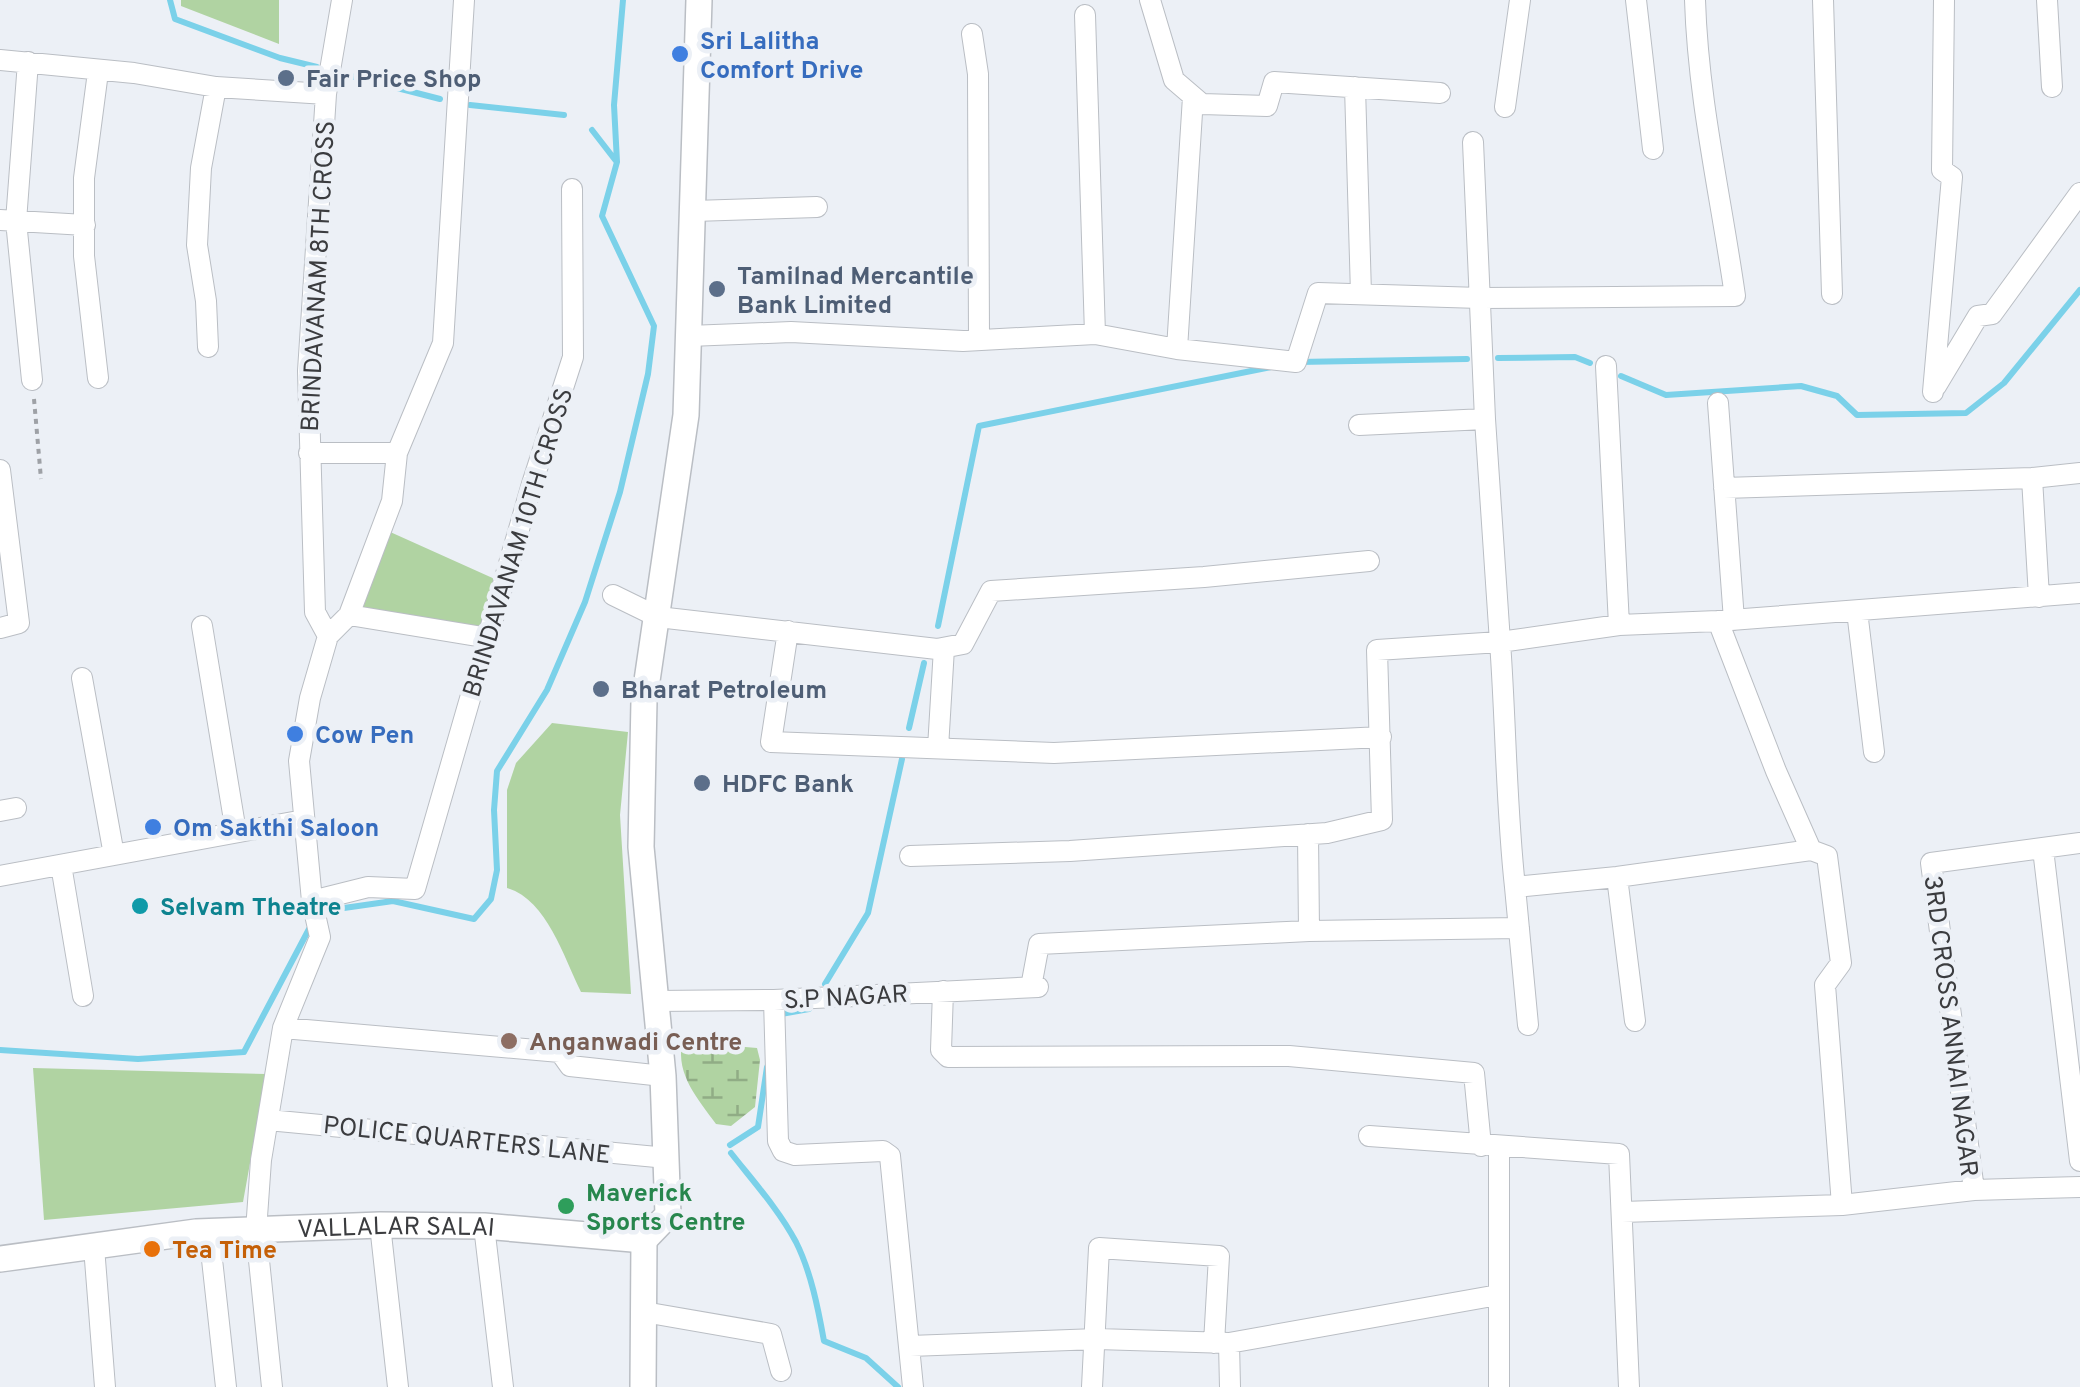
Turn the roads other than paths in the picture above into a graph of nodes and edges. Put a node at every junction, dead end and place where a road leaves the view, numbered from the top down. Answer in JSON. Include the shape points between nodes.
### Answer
{"nodes":[{"id":1,"x":342,"y":0,"type":"edge"},
{"id":2,"x":464,"y":0,"type":"edge"},
{"id":3,"x":699,"y":0,"type":"edge"},
{"id":4,"x":1150,"y":0,"type":"edge"},
{"id":5,"x":1520,"y":0,"type":"edge"},
{"id":6,"x":1636,"y":0,"type":"edge"},
{"id":7,"x":1695,"y":0,"type":"edge"},
{"id":8,"x":1823,"y":0,"type":"edge"},
{"id":9,"x":1944,"y":0,"type":"edge"},
{"id":10,"x":2047,"y":0,"type":"edge"},
{"id":11,"x":1085,"y":15,"type":"dead end"},
{"id":12,"x":972,"y":34,"type":"dead end"},
{"id":13,"x":0,"y":60,"type":"edge"},
{"id":14,"x":28,"y":62,"type":"junction"},
{"id":15,"x":98,"y":72,"type":"junction"},
{"id":16,"x":216,"y":86,"type":"junction"},
{"id":17,"x":2052,"y":87,"type":"dead end"},
{"id":18,"x":1355,"y":88,"type":"junction"},
{"id":19,"x":326,"y":94,"type":"junction"},
{"id":20,"x":1440,"y":94,"type":"dead end"},
{"id":21,"x":1193,"y":97,"type":"junction"},
{"id":22,"x":1504,"y":107,"type":"dead end"},
{"id":23,"x":1473,"y":142,"type":"dead end"},
{"id":24,"x":1652,"y":149,"type":"dead end"},
{"id":25,"x":572,"y":188,"type":"dead end"},
{"id":26,"x":2080,"y":194,"type":"edge"},
{"id":27,"x":818,"y":207,"type":"dead end"},
{"id":28,"x":694,"y":211,"type":"junction"},
{"id":29,"x":8,"y":220,"type":"edge"},
{"id":30,"x":84,"y":225,"type":"junction"},
{"id":31,"x":1360,"y":294,"type":"junction"},
{"id":32,"x":1832,"y":294,"type":"dead end"},
{"id":33,"x":1480,"y":298,"type":"junction"},
{"id":34,"x":1095,"y":334,"type":"junction"},
{"id":35,"x":689,"y":336,"type":"junction"},
{"id":36,"x":979,"y":340,"type":"junction"},
{"id":37,"x":208,"y":347,"type":"dead end"},
{"id":38,"x":1177,"y":349,"type":"junction"},
{"id":39,"x":1606,"y":366,"type":"dead end"},
{"id":40,"x":98,"y":378,"type":"dead end"},
{"id":41,"x":32,"y":380,"type":"road end"},
{"id":42,"x":1718,"y":403,"type":"dead end"},
{"id":43,"x":1485,"y":419,"type":"junction"},
{"id":44,"x":1359,"y":424,"type":"dead end"},
{"id":45,"x":309,"y":453,"type":"junction"},
{"id":46,"x":398,"y":453,"type":"junction"},
{"id":47,"x":0,"y":472,"type":"edge"},
{"id":48,"x":2080,"y":473,"type":"edge"},
{"id":49,"x":2032,"y":478,"type":"junction"},
{"id":50,"x":1724,"y":488,"type":"junction"},
{"id":51,"x":1369,"y":560,"type":"dead end"},
{"id":52,"x":2080,"y":593,"type":"edge"},
{"id":53,"x":613,"y":596,"type":"dead end"},
{"id":54,"x":2039,"y":597,"type":"junction"},
{"id":55,"x":1857,"y":611,"type":"junction"},
{"id":56,"x":349,"y":616,"type":"junction"},
{"id":57,"x":658,"y":618,"type":"junction"},
{"id":58,"x":1726,"y":620,"type":"junction"},
{"id":59,"x":10,"y":625,"type":"edge"},
{"id":60,"x":1619,"y":625,"type":"junction"},
{"id":61,"x":202,"y":626,"type":"dead end"},
{"id":62,"x":788,"y":631,"type":"junction"},
{"id":63,"x":328,"y":636,"type":"junction"},
{"id":64,"x":488,"y":638,"type":"junction"},
{"id":65,"x":1500,"y":642,"type":"junction"},
{"id":66,"x":944,"y":648,"type":"junction"},
{"id":67,"x":82,"y":678,"type":"dead end"},
{"id":68,"x":1381,"y":737,"type":"junction"},
{"id":69,"x":938,"y":748,"type":"junction"},
{"id":70,"x":1874,"y":752,"type":"dead end"},
{"id":71,"x":304,"y":820,"type":"junction"},
{"id":72,"x":236,"y":832,"type":"junction"},
{"id":73,"x":1308,"y":834,"type":"junction"},
{"id":74,"x":2080,"y":843,"type":"edge"},
{"id":75,"x":2044,"y":849,"type":"junction"},
{"id":76,"x":1811,"y":850,"type":"junction"},
{"id":77,"x":114,"y":855,"type":"junction"},
{"id":78,"x":910,"y":856,"type":"dead end"},
{"id":79,"x":61,"y":864,"type":"junction"},
{"id":80,"x":0,"y":876,"type":"edge"},
{"id":81,"x":1617,"y":877,"type":"junction"},
{"id":82,"x":1515,"y":886,"type":"junction"},
{"id":83,"x":312,"y":901,"type":"junction"},
{"id":84,"x":1519,"y":928,"type":"junction"},
{"id":85,"x":1309,"y":932,"type":"junction"},
{"id":86,"x":944,"y":990,"type":"junction"},
{"id":87,"x":83,"y":996,"type":"dead end"},
{"id":88,"x":774,"y":1000,"type":"junction"},
{"id":89,"x":655,"y":1002,"type":"junction"},
{"id":90,"x":1635,"y":1020,"type":"dead end"},
{"id":91,"x":1528,"y":1025,"type":"dead end"},
{"id":92,"x":283,"y":1028,"type":"junction"},
{"id":93,"x":663,"y":1076,"type":"junction"},
{"id":94,"x":268,"y":1120,"type":"junction"},
{"id":95,"x":1368,"y":1136,"type":"dead end"},
{"id":96,"x":1490,"y":1147,"type":"junction"},
{"id":97,"x":667,"y":1158,"type":"junction"},
{"id":98,"x":2080,"y":1162,"type":"edge"},
{"id":99,"x":2080,"y":1188,"type":"edge"},
{"id":100,"x":1974,"y":1190,"type":"junction"},
{"id":101,"x":1842,"y":1206,"type":"junction"},
{"id":102,"x":1622,"y":1212,"type":"junction"},
{"id":103,"x":380,"y":1225,"type":"junction"},
{"id":104,"x":484,"y":1226,"type":"junction"},
{"id":105,"x":256,"y":1231,"type":"junction"},
{"id":106,"x":209,"y":1232,"type":"junction"},
{"id":107,"x":644,"y":1240,"type":"junction"},
{"id":108,"x":94,"y":1247,"type":"junction"},
{"id":109,"x":0,"y":1259,"type":"edge"},
{"id":110,"x":1498,"y":1296,"type":"junction"},
{"id":111,"x":644,"y":1312,"type":"junction"},
{"id":112,"x":1097,"y":1338,"type":"junction"},
{"id":113,"x":1221,"y":1343,"type":"junction"},
{"id":114,"x":910,"y":1346,"type":"junction"},
{"id":115,"x":781,"y":1370,"type":"dead end"},
{"id":116,"x":105,"y":1387,"type":"edge"},
{"id":117,"x":226,"y":1387,"type":"edge"},
{"id":118,"x":272,"y":1387,"type":"edge"},
{"id":119,"x":398,"y":1387,"type":"edge"},
{"id":120,"x":502,"y":1387,"type":"edge"},
{"id":121,"x":642,"y":1387,"type":"edge"},
{"id":122,"x":913,"y":1387,"type":"edge"},
{"id":123,"x":1092,"y":1387,"type":"edge"},
{"id":124,"x":1230,"y":1387,"type":"edge"},
{"id":125,"x":1499,"y":1387,"type":"edge"},
{"id":126,"x":1629,"y":1387,"type":"edge"}],
"edges":[{"from":1,"to":19,"type":"street","name":"BRINDAVANAM 8TH CROSS"},
{"from":2,"to":46,"type":"street","via":[[443,343]]},
{"from":3,"to":28,"type":"street"},
{"from":4,"to":21,"type":"street","via":[[1174,80]]},
{"from":5,"to":22,"type":"street"},
{"from":6,"to":24,"type":"street"},
{"from":7,"to":33,"type":"street","via":[[1704,118],[1735,296]]},
{"from":8,"to":32,"type":"street"},
{"from":9,"to":26,"type":"street","via":[[1942,170],[1952,177],[1933,392],[1978,316],[1992,314]]},
{"from":10,"to":17,"type":"street"},
{"from":11,"to":34,"type":"street"},
{"from":12,"to":36,"type":"street","via":[[978,74]]},
{"from":13,"to":14,"type":"street"},
{"from":14,"to":15,"type":"street"},
{"from":14,"to":29,"type":"street"},
{"from":15,"to":16,"type":"street"},
{"from":15,"to":30,"type":"street"},
{"from":16,"to":19,"type":"street"},
{"from":16,"to":37,"type":"street","via":[[201,168],[197,245]]},
{"from":18,"to":20,"type":"street"},
{"from":18,"to":21,"type":"street","via":[[1274,82],[1267,106],[1202,104]]},
{"from":18,"to":31,"type":"street"},
{"from":19,"to":45,"type":"street","name":"BRINDAVANAM 8TH CROSS"},
{"from":21,"to":38,"type":"street"},
{"from":23,"to":33,"type":"street"},
{"from":25,"to":64,"type":"street","name":"BRINDAVANAM 10TH CROSS","via":[[573,357]]},
{"from":27,"to":28,"type":"street"},
{"from":28,"to":35,"type":"street"},
{"from":29,"to":30,"type":"street"},
{"from":29,"to":41,"type":"street"},
{"from":30,"to":40,"type":"street"},
{"from":31,"to":33,"type":"street"},
{"from":31,"to":38,"type":"street","via":[[1318,293],[1296,362]]},
{"from":33,"to":43,"type":"street"},
{"from":34,"to":36,"type":"street"},
{"from":34,"to":38,"type":"street"},
{"from":35,"to":36,"type":"street","via":[[791,332]]},
{"from":35,"to":57,"type":"street","via":[[686,415]]},
{"from":39,"to":60,"type":"street"},
{"from":42,"to":50,"type":"street"},
{"from":43,"to":44,"type":"street"},
{"from":43,"to":65,"type":"street"},
{"from":45,"to":46,"type":"street"},
{"from":45,"to":63,"type":"street","name":"BRINDAVANAM 8TH CROSS","via":[[315,612]]},
{"from":46,"to":56,"type":"street","via":[[392,501]]},
{"from":47,"to":59,"type":"street"},
{"from":48,"to":49,"type":"street"},
{"from":49,"to":50,"type":"street"},
{"from":49,"to":54,"type":"street"},
{"from":50,"to":58,"type":"street"},
{"from":51,"to":66,"type":"street","via":[[991,591],[964,644]]},
{"from":52,"to":54,"type":"street"},
{"from":53,"to":57,"type":"street"},
{"from":54,"to":55,"type":"street"},
{"from":55,"to":58,"type":"street"},
{"from":55,"to":70,"type":"street"},
{"from":56,"to":63,"type":"street"},
{"from":56,"to":64,"type":"street"},
{"from":57,"to":62,"type":"street"},
{"from":57,"to":89,"type":"street","via":[[644,700],[641,846]]},
{"from":58,"to":60,"type":"street"},
{"from":58,"to":76,"type":"street","via":[[1776,770]]},
{"from":60,"to":65,"type":"street"},
{"from":61,"to":72,"type":"street"},
{"from":62,"to":66,"type":"street"},
{"from":62,"to":69,"type":"street","via":[[771,742]]},
{"from":63,"to":71,"type":"street","via":[[299,762]]},
{"from":64,"to":83,"type":"street","name":"BRINDAVANAM 10TH CROSS","via":[[415,889],[368,886]]},
{"from":65,"to":68,"type":"street","via":[[1376,650]]},
{"from":65,"to":82,"type":"street"},
{"from":66,"to":69,"type":"street"},
{"from":67,"to":77,"type":"street"},
{"from":68,"to":69,"type":"street","via":[[1054,752]]},
{"from":68,"to":73,"type":"street","via":[[1382,820]]},
{"from":71,"to":72,"type":"street"},
{"from":71,"to":83,"type":"street"},
{"from":72,"to":77,"type":"street"},
{"from":73,"to":78,"type":"street"},
{"from":73,"to":85,"type":"street"},
{"from":74,"to":75,"type":"street"},
{"from":75,"to":98,"type":"street"},
{"from":75,"to":100,"type":"street","name":"3RD CROSS ANNAI NAGAR","via":[[1931,863]]},
{"from":76,"to":81,"type":"street"},
{"from":76,"to":101,"type":"street","via":[[1827,856],[1841,964],[1825,985]]},
{"from":77,"to":79,"type":"street"},
{"from":79,"to":80,"type":"street"},
{"from":79,"to":87,"type":"street"},
{"from":81,"to":82,"type":"street"},
{"from":81,"to":90,"type":"street"},
{"from":82,"to":84,"type":"street"},
{"from":83,"to":92,"type":"street","via":[[320,937]]},
{"from":84,"to":85,"type":"street"},
{"from":84,"to":91,"type":"street"},
{"from":85,"to":86,"type":"street","name":"S.P NAGAR","via":[[1039,944],[1035,987]]},
{"from":86,"to":88,"type":"street","name":"S.P NAGAR"},
{"from":86,"to":96,"type":"street","via":[[941,1050],[948,1057],[1290,1056],[1474,1073]]},
{"from":88,"to":89,"type":"street","name":"S.P NAGAR"},
{"from":88,"to":114,"type":"street","via":[[783,1151],[890,1156]]},
{"from":89,"to":93,"type":"street"},
{"from":92,"to":93,"type":"street","via":[[560,1052],[570,1066]]},
{"from":92,"to":94,"type":"street"},
{"from":93,"to":97,"type":"street"},
{"from":94,"to":97,"type":"street","name":"POLICE QUARTERS LANE"},
{"from":94,"to":105,"type":"street"},
{"from":95,"to":96,"type":"street"},
{"from":96,"to":102,"type":"street","via":[[1619,1154]]},
{"from":96,"to":110,"type":"street"},
{"from":97,"to":107,"type":"street","via":[[668,1215]]},
{"from":99,"to":100,"type":"street"},
{"from":100,"to":101,"type":"street"},
{"from":101,"to":102,"type":"street"},
{"from":102,"to":126,"type":"street"},
{"from":103,"to":104,"type":"street","name":"VALLALAR SALAI"},
{"from":103,"to":105,"type":"street","name":"VALLALAR SALAI"},
{"from":103,"to":119,"type":"street"},
{"from":104,"to":107,"type":"street","name":"VALLALAR SALAI"},
{"from":104,"to":120,"type":"street"},
{"from":105,"to":106,"type":"street","name":"VALLALAR SALAI"},
{"from":105,"to":118,"type":"street"},
{"from":106,"to":108,"type":"street","name":"VALLALAR SALAI"},
{"from":106,"to":117,"type":"street"},
{"from":107,"to":111,"type":"street"},
{"from":108,"to":109,"type":"street","name":"VALLALAR SALAI"},
{"from":108,"to":116,"type":"street"},
{"from":110,"to":113,"type":"street"},
{"from":110,"to":125,"type":"street"},
{"from":111,"to":115,"type":"street","via":[[771,1334]]},
{"from":111,"to":121,"type":"street"},
{"from":112,"to":113,"type":"street"},
{"from":112,"to":113,"type":"street","via":[[1098,1248],[1219,1256]]},
{"from":112,"to":114,"type":"street"},
{"from":112,"to":123,"type":"street"},
{"from":113,"to":124,"type":"street"},
{"from":114,"to":122,"type":"street"}]}
